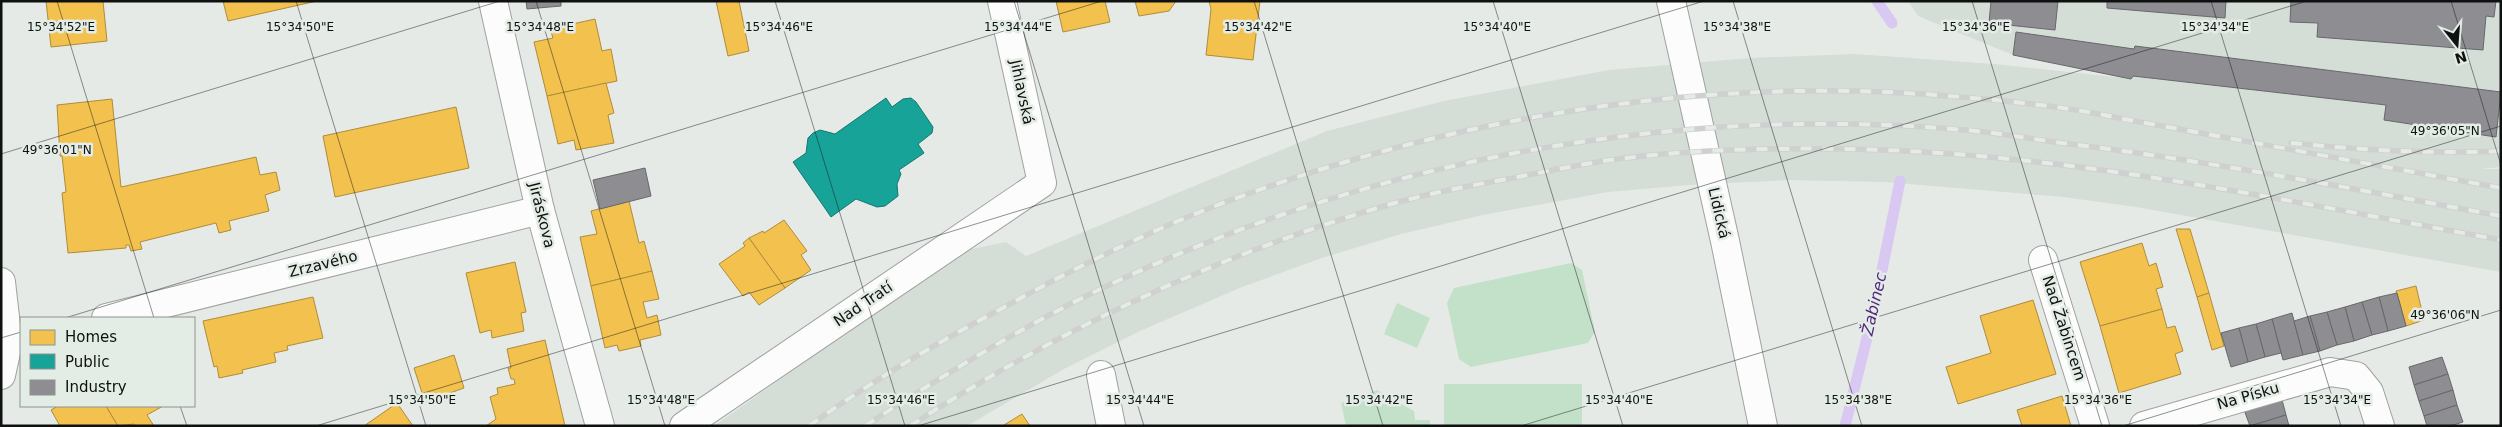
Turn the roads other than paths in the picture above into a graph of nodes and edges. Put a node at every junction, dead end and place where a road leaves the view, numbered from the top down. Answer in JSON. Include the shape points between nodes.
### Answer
{"nodes":[{"id":1,"x":493,"y":1,"type":"edge"},
{"id":2,"x":1002,"y":1,"type":"edge"},
{"id":3,"x":1671,"y":1,"type":"edge"},
{"id":4,"x":1042,"y":183,"type":"joint"},
{"id":5,"x":540,"y":210,"type":"junction"},
{"id":6,"x":2042,"y":260,"type":"dead end"},
{"id":7,"x":1,"y":282,"type":"edge"},
{"id":8,"x":110,"y":317,"type":"edge"},
{"id":9,"x":14,"y":341,"type":"edge"},
{"id":10,"x":1101,"y":375,"type":"dead end"},
{"id":11,"x":1,"y":376,"type":"edge"},
{"id":12,"x":600,"y":426,"type":"edge"},
{"id":13,"x":684,"y":426,"type":"edge"},
{"id":14,"x":1112,"y":426,"type":"edge"},
{"id":15,"x":1763,"y":426,"type":"edge"},
{"id":16,"x":2095,"y":426,"type":"edge"},
{"id":17,"x":2144,"y":426,"type":"edge"},
{"id":18,"x":2380,"y":426,"type":"edge"}],
"edges":[{"from":1,"to":5,"type":"street","name":"Jiráskova"},
{"from":2,"to":4,"type":"street","name":"Jihlavská"},
{"from":3,"to":15,"type":"street","name":"Lidická"},
{"from":4,"to":13,"type":"street","name":"Nad Tratí"},
{"from":5,"to":8,"type":"street","name":"Zrzavého"},
{"from":5,"to":12,"type":"street","name":"Jiráskova"},
{"from":6,"to":16,"type":"street","name":"Nad Žabincem"},
{"from":7,"to":9,"type":"street"},
{"from":9,"to":11,"type":"street"},
{"from":10,"to":14,"type":"street"},
{"from":17,"to":18,"type":"street","name":"Na Písku","via":[[2330,372],[2356,376],[2369,392]]}]}
